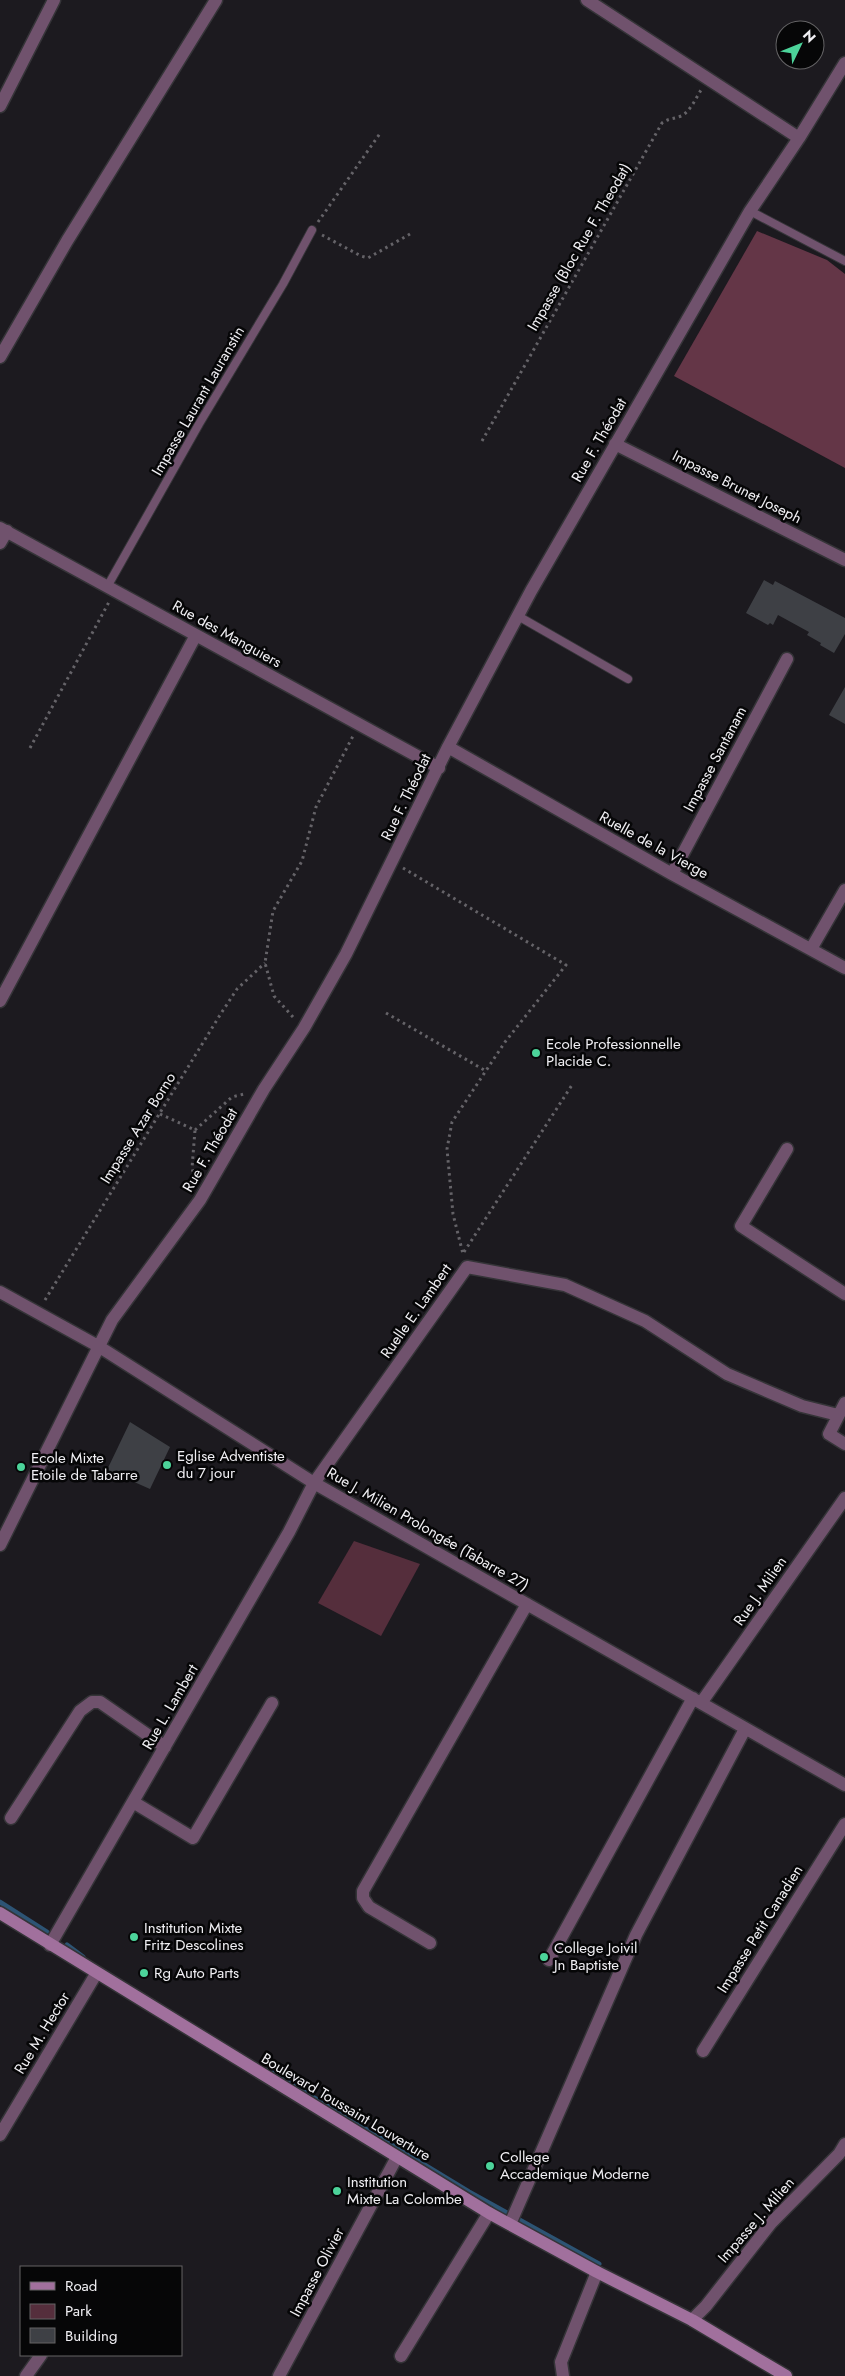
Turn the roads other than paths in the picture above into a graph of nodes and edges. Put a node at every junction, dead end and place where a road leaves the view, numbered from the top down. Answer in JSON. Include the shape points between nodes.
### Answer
{"nodes":[{"id":1,"x":54,"y":0,"type":"edge"},
{"id":2,"x":216,"y":0,"type":"edge"},
{"id":3,"x":587,"y":0,"type":"edge"},
{"id":4,"x":845,"y":63,"type":"edge"},
{"id":5,"x":0,"y":106,"type":"edge"},
{"id":6,"x":799,"y":138,"type":"junction"},
{"id":7,"x":750,"y":211,"type":"junction"},
{"id":8,"x":312,"y":230,"type":"road end"},
{"id":9,"x":845,"y":261,"type":"edge"},
{"id":10,"x":0,"y":356,"type":"edge"},
{"id":11,"x":615,"y":444,"type":"junction"},
{"id":12,"x":3,"y":529,"type":"edge"},
{"id":13,"x":0,"y":542,"type":"edge"},
{"id":14,"x":845,"y":560,"type":"edge"},
{"id":15,"x":111,"y":589,"type":"junction"},
{"id":16,"x":518,"y":616,"type":"junction"},
{"id":17,"x":196,"y":635,"type":"junction"},
{"id":18,"x":787,"y":659,"type":"dead end"},
{"id":19,"x":628,"y":679,"type":"dead end"},
{"id":20,"x":448,"y":747,"type":"junction"},
{"id":21,"x":439,"y":768,"type":"junction"},
{"id":22,"x":672,"y":874,"type":"junction"},
{"id":23,"x":845,"y":890,"type":"edge"},
{"id":24,"x":811,"y":950,"type":"junction"},
{"id":25,"x":845,"y":968,"type":"edge"},
{"id":26,"x":0,"y":1000,"type":"edge"},
{"id":27,"x":787,"y":1149,"type":"dead end"},
{"id":28,"x":0,"y":1292,"type":"edge"},
{"id":29,"x":845,"y":1294,"type":"edge"},
{"id":30,"x":98,"y":1346,"type":"junction"},
{"id":31,"x":845,"y":1404,"type":"edge"},
{"id":32,"x":838,"y":1415,"type":"junction"},
{"id":33,"x":845,"y":1444,"type":"edge"},
{"id":34,"x":314,"y":1483,"type":"junction"},
{"id":35,"x":845,"y":1498,"type":"edge"},
{"id":36,"x":0,"y":1546,"type":"edge"},
{"id":37,"x":527,"y":1604,"type":"junction"},
{"id":38,"x":697,"y":1701,"type":"junction"},
{"id":39,"x":272,"y":1703,"type":"dead end"},
{"id":40,"x":745,"y":1729,"type":"junction"},
{"id":41,"x":165,"y":1748,"type":"junction"},
{"id":42,"x":845,"y":1785,"type":"edge"},
{"id":43,"x":134,"y":1802,"type":"junction"},
{"id":44,"x":11,"y":1818,"type":"dead end"},
{"id":45,"x":845,"y":1824,"type":"edge"},
{"id":46,"x":0,"y":1913,"type":"edge"},
{"id":47,"x":430,"y":1943,"type":"dead end"},
{"id":48,"x":50,"y":1945,"type":"junction"},
{"id":49,"x":550,"y":1960,"type":"dead end"},
{"id":50,"x":96,"y":1974,"type":"junction"},
{"id":51,"x":703,"y":2051,"type":"dead end"},
{"id":52,"x":0,"y":2135,"type":"edge"},
{"id":53,"x":845,"y":2144,"type":"edge"},
{"id":54,"x":397,"y":2157,"type":"junction"},
{"id":55,"x":489,"y":2213,"type":"junction"},
{"id":56,"x":514,"y":2217,"type":"junction"},
{"id":57,"x":597,"y":2272,"type":"junction"},
{"id":58,"x":692,"y":2320,"type":"junction"},
{"id":59,"x":40,"y":2356,"type":"edge"},
{"id":60,"x":401,"y":2356,"type":"dead end"},
{"id":61,"x":26,"y":2376,"type":"edge"},
{"id":62,"x":279,"y":2376,"type":"edge"},
{"id":63,"x":563,"y":2376,"type":"edge"},
{"id":64,"x":786,"y":2376,"type":"edge"}],
"edges":[{"from":1,"to":5,"type":"street"},
{"from":2,"to":10,"type":"street"},
{"from":3,"to":6,"type":"street"},
{"from":4,"to":6,"type":"street","name":"Rue F. Théodat"},
{"from":6,"to":7,"type":"street","name":"Rue F. Théodat"},
{"from":7,"to":9,"type":"lane"},
{"from":7,"to":11,"type":"street","name":"Rue F. Théodat"},
{"from":8,"to":15,"type":"lane","name":"Impasse Laurant Lauranstin","via":[[199,424]]},
{"from":11,"to":14,"type":"street","name":"Impasse Brunet Joseph"},
{"from":11,"to":16,"type":"street","name":"Rue F. Théodat"},
{"from":12,"to":13,"type":"street"},
{"from":12,"to":15,"type":"street","name":"Rue des Manguiers"},
{"from":15,"to":17,"type":"street","name":"Rue des Manguiers"},
{"from":16,"to":19,"type":"lane"},
{"from":16,"to":20,"type":"street","name":"Rue F. Théodat"},
{"from":17,"to":21,"type":"street","name":"Rue des Manguiers"},
{"from":17,"to":26,"type":"street"},
{"from":18,"to":22,"type":"street","name":"Impasse Santanam"},
{"from":20,"to":21,"type":"street","name":"Rue F. Théodat"},
{"from":20,"to":22,"type":"street","name":"Ruelle de la Vierge"},
{"from":21,"to":30,"type":"street","name":"Rue F. Théodat","via":[[346,954],[304,1028],[264,1089],[200,1200],[112,1320]]},
{"from":22,"to":24,"type":"street","name":"Ruelle de la Vierge"},
{"from":23,"to":24,"type":"street"},
{"from":24,"to":25,"type":"street","name":"Ruelle de la Vierge"},
{"from":27,"to":29,"type":"street","via":[[741,1226]]},
{"from":28,"to":30,"type":"street","name":"Rue J. Milien Prolongée (Tabarre 27)"},
{"from":30,"to":34,"type":"street","name":"Rue J. Milien Prolongée (Tabarre 27)"},
{"from":30,"to":36,"type":"street","name":"Rue F. Théodat"},
{"from":31,"to":32,"type":"street"},
{"from":32,"to":33,"type":"street","via":[[829,1434]]},
{"from":32,"to":34,"type":"street","name":"Ruelle E. Lambert","via":[[802,1406],[727,1374],[645,1321],[565,1285],[467,1267]]},
{"from":34,"to":37,"type":"street","name":"Rue J. Milien Prolongée (Tabarre 27)"},
{"from":34,"to":41,"type":"street","name":"Rue L. Lambert"},
{"from":35,"to":38,"type":"street","name":"Rue J. Milien"},
{"from":37,"to":38,"type":"street","name":"Rue J. Milien Prolongée (Tabarre 27)"},
{"from":37,"to":47,"type":"street","via":[[362,1891],[369,1907]]},
{"from":38,"to":40,"type":"street","name":"Rue J. Milien Prolongée (Tabarre 27)"},
{"from":38,"to":49,"type":"street","name":"Rue J. Milien"},
{"from":39,"to":43,"type":"street","via":[[193,1838]]},
{"from":40,"to":42,"type":"street","name":"Rue J. Milien Prolongée (Tabarre 27)"},
{"from":40,"to":56,"type":"street","via":[[636,1936]]},
{"from":41,"to":43,"type":"street","name":"Rue L. Lambert"},
{"from":41,"to":44,"type":"street","via":[[100,1702],[92,1702],[80,1711]]},
{"from":43,"to":48,"type":"street","name":"Rue L. Lambert"},
{"from":45,"to":51,"type":"street","name":"Impasse Petit Canadien"},
{"from":46,"to":48,"type":"main road","name":"Boulevard Toussaint Louverture"},
{"from":48,"to":50,"type":"main road","name":"Boulevard Toussaint Louverture"},
{"from":50,"to":52,"type":"street","name":"Rue M. Hector"},
{"from":50,"to":54,"type":"main road","name":"Boulevard Toussaint Louverture"},
{"from":53,"to":58,"type":"street","name":"Impasse J. Milien","via":[[839,2154],[771,2222]]},
{"from":54,"to":55,"type":"main road","name":"Boulevard Toussaint Louverture"},
{"from":54,"to":62,"type":"street","name":"Impasse Olivier"},
{"from":55,"to":56,"type":"main road","name":"Boulevard Toussaint Louverture"},
{"from":55,"to":60,"type":"street"},
{"from":56,"to":57,"type":"main road","name":"Boulevard Toussaint Louverture"},
{"from":57,"to":58,"type":"main road","name":"Boulevard Toussaint Louverture"},
{"from":57,"to":63,"type":"street","via":[[561,2362]]},
{"from":58,"to":64,"type":"main road","name":"Boulevard Toussaint Louverture"},
{"from":59,"to":61,"type":"street"}]}
